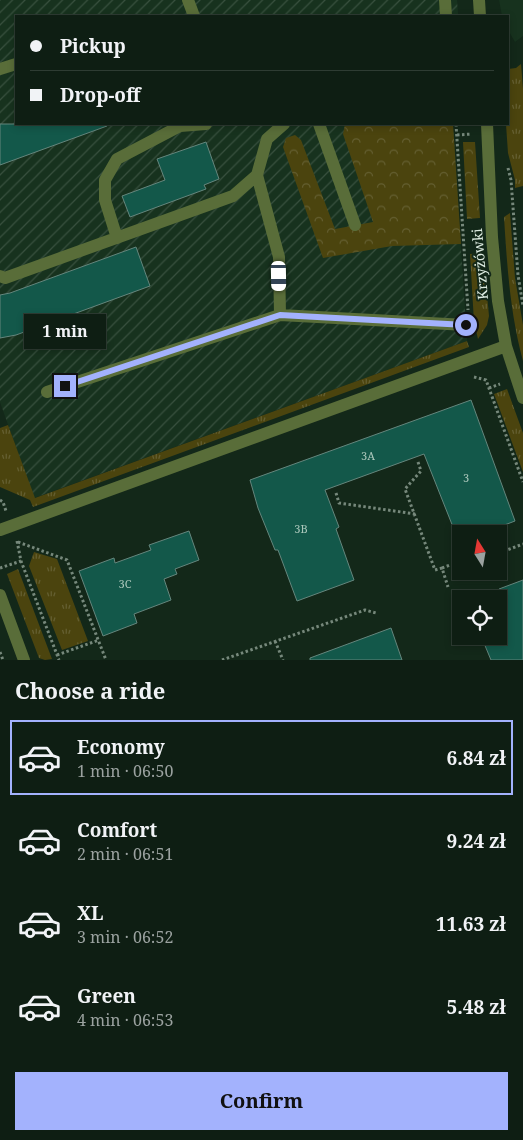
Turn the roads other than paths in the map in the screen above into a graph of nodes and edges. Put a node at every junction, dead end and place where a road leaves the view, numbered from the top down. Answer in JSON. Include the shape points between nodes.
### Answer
{"nodes":[{"id":1,"x":188,"y":0,"type":"edge"},
{"id":2,"x":445,"y":0,"type":"edge"},
{"id":3,"x":479,"y":0,"type":"edge"},
{"id":4,"x":194,"y":15,"type":"edge"},
{"id":5,"x":446,"y":15,"type":"edge"},
{"id":6,"x":480,"y":15,"type":"edge"},
{"id":7,"x":15,"y":64,"type":"edge"},
{"id":8,"x":0,"y":69,"type":"edge"},
{"id":9,"x":180,"y":125,"type":"edge"},
{"id":10,"x":283,"y":125,"type":"edge"},
{"id":11,"x":320,"y":125,"type":"edge"},
{"id":12,"x":487,"y":125,"type":"edge"},
{"id":13,"x":256,"y":176,"type":"junction"},
{"id":14,"x":355,"y":226,"type":"dead end"},
{"id":15,"x":117,"y":238,"type":"junction"},
{"id":16,"x":0,"y":276,"type":"edge"},
{"id":17,"x":280,"y":315,"type":"junction"},
{"id":18,"x":468,"y":322,"type":"road end"},
{"id":19,"x":506,"y":346,"type":"junction"},
{"id":20,"x":47,"y":392,"type":"dead end"},
{"id":21,"x":523,"y":398,"type":"edge"},
{"id":22,"x":6,"y":528,"type":"edge"},
{"id":23,"x":0,"y":594,"type":"edge"},
{"id":24,"x":24,"y":660,"type":"edge"}],
"edges":[{"from":1,"to":4,"type":"street"},
{"from":2,"to":5,"type":"street"},
{"from":3,"to":6,"type":"street"},
{"from":7,"to":8,"type":"street"},
{"from":9,"to":15,"type":"street","via":[[117,159],[105,180],[105,200]]},
{"from":10,"to":13,"type":"street","via":[[267,139]]},
{"from":11,"to":14,"type":"street"},
{"from":12,"to":19,"type":"street","name":"Krzyżówki","via":[[492,238]]},
{"from":13,"to":15,"type":"street","via":[[233,196]]},
{"from":13,"to":17,"type":"street","via":[[279,257]]},
{"from":15,"to":16,"type":"street","via":[[5,278]]},
{"from":17,"to":18,"type":"street"},
{"from":17,"to":20,"type":"street"},
{"from":19,"to":21,"type":"street","name":"Krzyżówki"},
{"from":19,"to":22,"type":"street"},
{"from":23,"to":24,"type":"street"}]}
